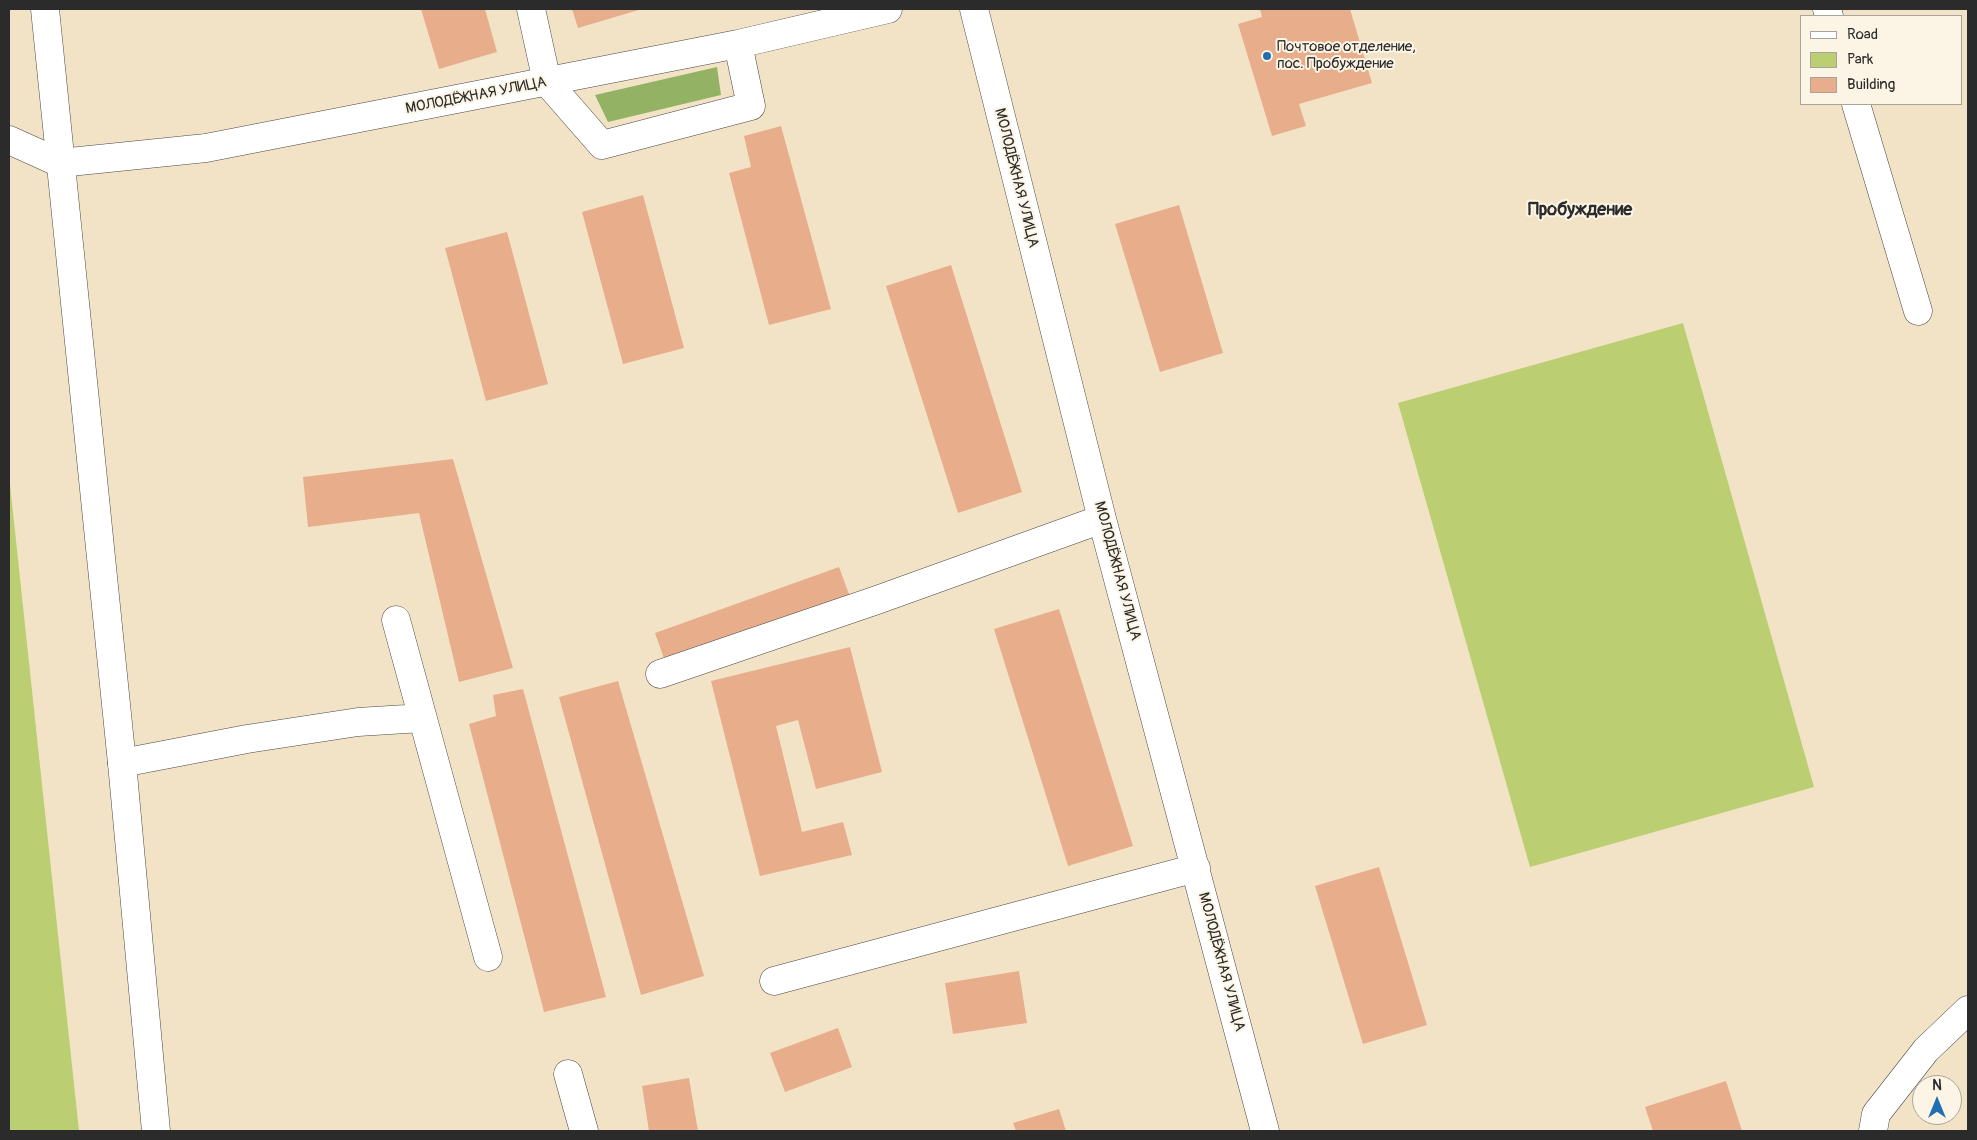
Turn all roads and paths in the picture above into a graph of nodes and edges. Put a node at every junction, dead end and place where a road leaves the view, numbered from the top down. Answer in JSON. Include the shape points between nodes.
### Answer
{"nodes":[{"id":1,"x":44,"y":9,"type":"edge"},
{"id":2,"x":531,"y":9,"type":"edge"},
{"id":3,"x":888,"y":9,"type":"edge"},
{"id":4,"x":974,"y":9,"type":"edge"},
{"id":5,"x":738,"y":44,"type":"junction"},
{"id":6,"x":547,"y":82,"type":"junction"},
{"id":7,"x":1856,"y":105,"type":"edge"},
{"id":8,"x":9,"y":140,"type":"edge"},
{"id":9,"x":60,"y":163,"type":"junction"},
{"id":10,"x":1918,"y":311,"type":"dead end"},
{"id":11,"x":1102,"y":519,"type":"junction"},
{"id":12,"x":396,"y":620,"type":"dead end"},
{"id":13,"x":660,"y":674,"type":"dead end"},
{"id":14,"x":422,"y":718,"type":"junction"},
{"id":15,"x":122,"y":763,"type":"junction"},
{"id":16,"x":1196,"y":868,"type":"junction"},
{"id":17,"x":488,"y":957,"type":"dead end"},
{"id":18,"x":774,"y":981,"type":"dead end"},
{"id":19,"x":1968,"y":1010,"type":"edge"},
{"id":20,"x":568,"y":1074,"type":"dead end"},
{"id":21,"x":156,"y":1131,"type":"edge"},
{"id":22,"x":584,"y":1131,"type":"edge"},
{"id":23,"x":1265,"y":1131,"type":"edge"},
{"id":24,"x":1873,"y":1131,"type":"edge"}],
"edges":[{"from":1,"to":9,"type":"street"},
{"from":2,"to":6,"type":"street"},
{"from":3,"to":5,"type":"street","name":"МОЛОДЁЖНАЯ УЛИЦА"},
{"from":4,"to":11,"type":"street","name":"МОЛОДЁЖНАЯ УЛИЦА"},
{"from":5,"to":6,"type":"street","name":"МОЛОДЁЖНАЯ УЛИЦА"},
{"from":5,"to":6,"type":"street","via":[[751,106],[602,145]]},
{"from":6,"to":9,"type":"street","name":"МОЛОДЁЖНАЯ УЛИЦА","via":[[206,148]]},
{"from":7,"to":10,"type":"street"},
{"from":8,"to":9,"type":"street"},
{"from":9,"to":15,"type":"street"},
{"from":11,"to":13,"type":"street"},
{"from":11,"to":16,"type":"street","name":"МОЛОДЁЖНАЯ УЛИЦА"},
{"from":12,"to":14,"type":"street"},
{"from":14,"to":15,"type":"street","via":[[330,726]]},
{"from":14,"to":17,"type":"street"},
{"from":15,"to":21,"type":"street"},
{"from":16,"to":18,"type":"street"},
{"from":16,"to":23,"type":"street","name":"МОЛОДЁЖНАЯ УЛИЦА"},
{"from":19,"to":24,"type":"street","via":[[1926,1050],[1876,1114]]},
{"from":20,"to":22,"type":"street"}]}
